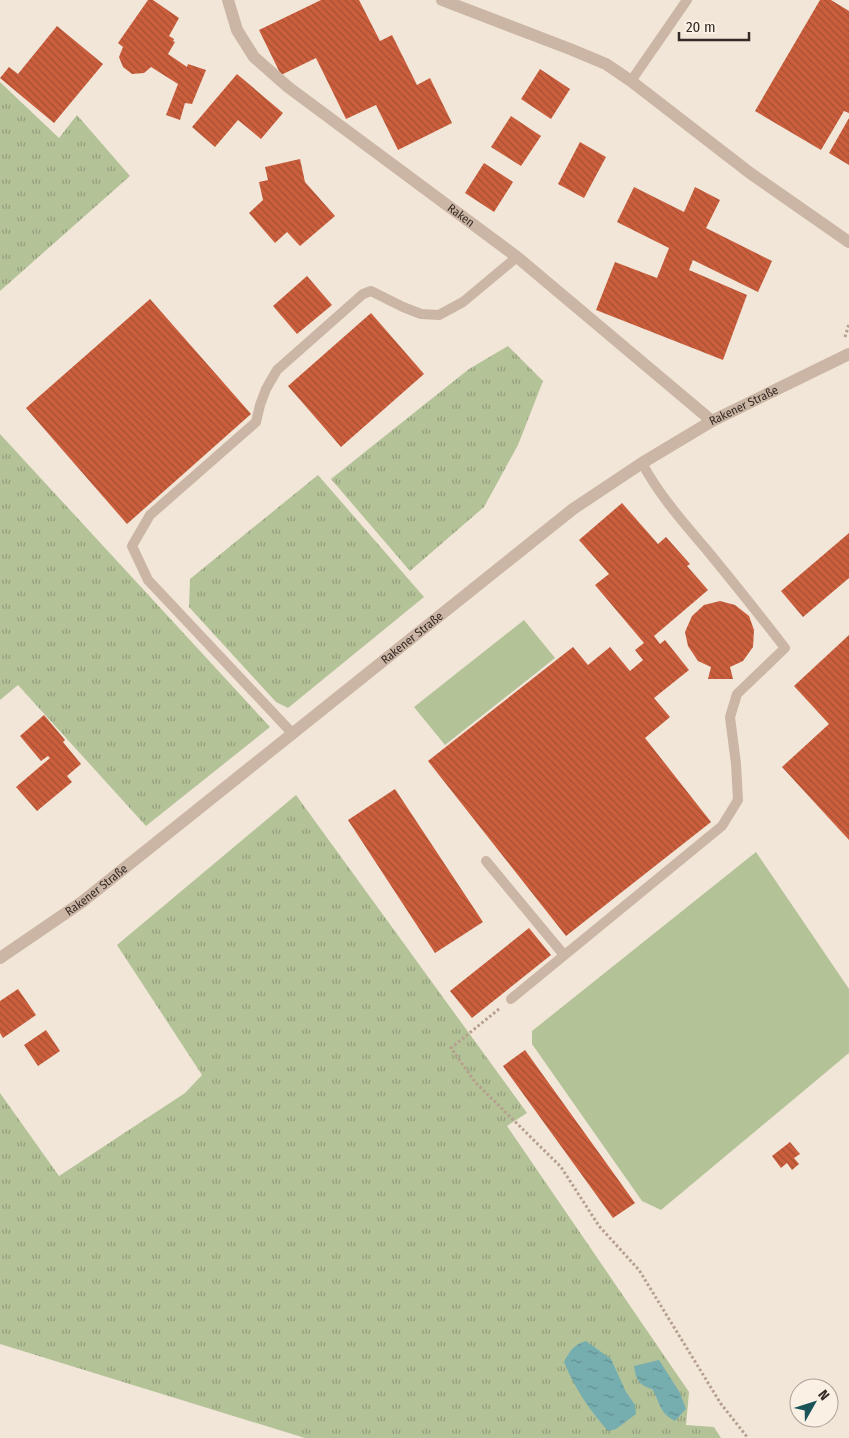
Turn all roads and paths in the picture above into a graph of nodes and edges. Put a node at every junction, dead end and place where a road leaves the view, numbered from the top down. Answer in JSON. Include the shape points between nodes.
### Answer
{"nodes":[{"id":1,"x":228,"y":0,"type":"edge"},
{"id":2,"x":442,"y":0,"type":"edge"},
{"id":3,"x":687,"y":0,"type":"edge"},
{"id":4,"x":631,"y":81,"type":"junction"},
{"id":5,"x":849,"y":242,"type":"edge"},
{"id":6,"x":517,"y":257,"type":"junction"},
{"id":7,"x":849,"y":354,"type":"edge"},
{"id":8,"x":712,"y":421,"type":"junction"},
{"id":9,"x":642,"y":463,"type":"junction"},
{"id":10,"x":293,"y":734,"type":"junction"},
{"id":11,"x":486,"y":860,"type":"dead end"},
{"id":12,"x":564,"y":955,"type":"junction"},
{"id":13,"x":0,"y":958,"type":"edge"},
{"id":14,"x":511,"y":999,"type":"joint"},
{"id":15,"x":748,"y":1438,"type":"edge"}],
"edges":[{"from":1,"to":6,"type":"street","name":"Raken","via":[[237,30],[254,57],[288,87]]},
{"from":2,"to":4,"type":"street","via":[[588,56]]},
{"from":3,"to":4,"type":"lane"},
{"from":4,"to":5,"type":"street","via":[[750,173]]},
{"from":6,"to":8,"type":"street","name":"Raken"},
{"from":6,"to":10,"type":"lane","via":[[463,302],[438,315],[421,314],[371,291],[363,294],[277,370],[266,389],[256,422],[150,514],[132,546],[148,580]]},
{"from":7,"to":8,"type":"street","name":"Rakener Straße"},
{"from":8,"to":9,"type":"street","name":"Rakener Straße"},
{"from":9,"to":10,"type":"street","name":"Rakener Straße","via":[[573,509]]},
{"from":9,"to":12,"type":"lane","via":[[667,502],[785,648],[737,694],[730,717],[738,800],[722,826]]},
{"from":10,"to":13,"type":"street","name":"Rakener Straße","via":[[82,902]]},
{"from":11,"to":12,"type":"lane"},
{"from":12,"to":14,"type":"lane"},
{"from":14,"to":15,"type":"path","via":[[451,1048],[475,1082],[561,1167],[599,1226],[639,1270],[721,1404]]}]}
